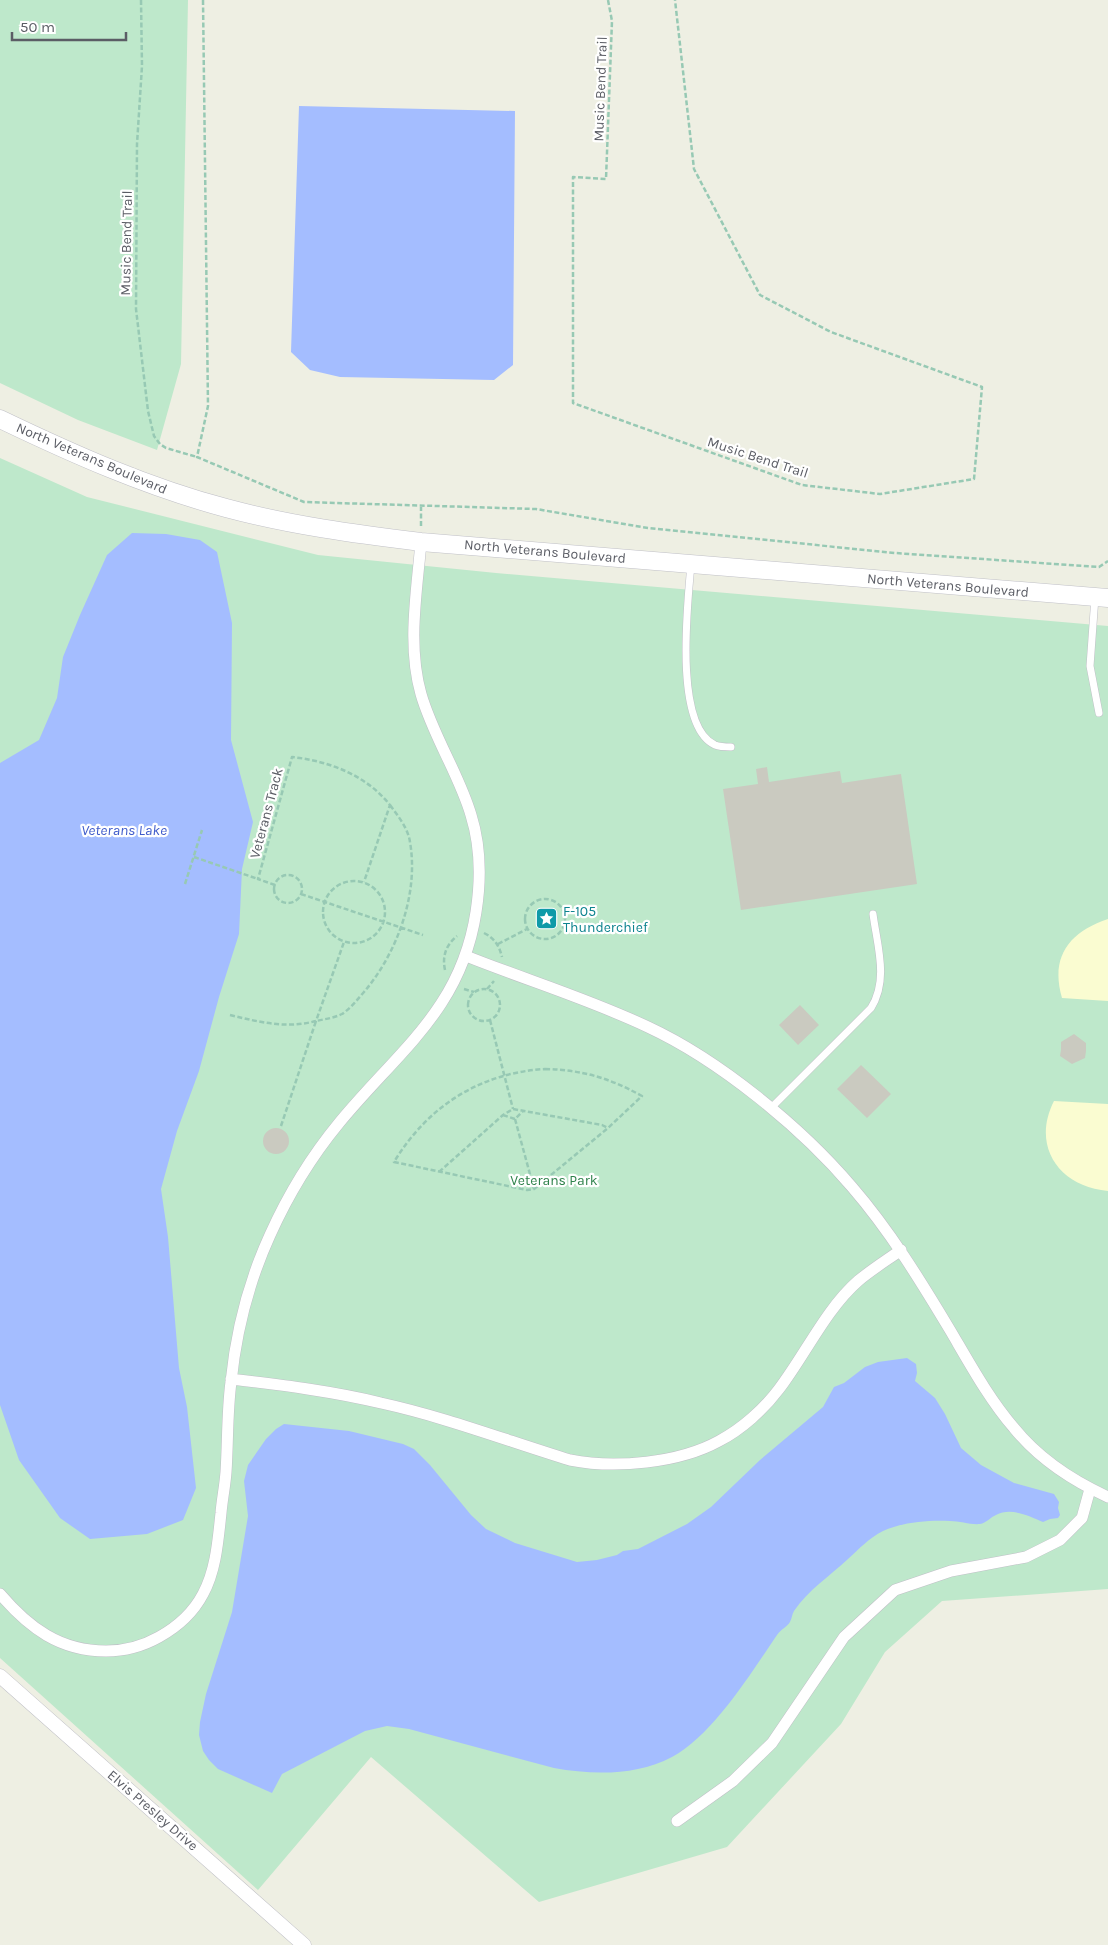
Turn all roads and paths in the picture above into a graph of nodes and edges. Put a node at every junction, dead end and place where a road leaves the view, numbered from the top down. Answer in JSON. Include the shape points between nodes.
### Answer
{"nodes":[{"id":1,"x":141,"y":0,"type":"edge"},
{"id":2,"x":203,"y":0,"type":"edge"},
{"id":3,"x":608,"y":0,"type":"edge"},
{"id":4,"x":674,"y":0,"type":"edge"},
{"id":5,"x":0,"y":419,"type":"edge"},
{"id":6,"x":197,"y":457,"type":"junction"},
{"id":7,"x":421,"y":505,"type":"junction"},
{"id":8,"x":420,"y":542,"type":"junction"},
{"id":9,"x":1108,"y":561,"type":"edge"},
{"id":10,"x":691,"y":563,"type":"junction"},
{"id":11,"x":1102,"y":598,"type":"edge"},
{"id":12,"x":1099,"y":713,"type":"dead end"},
{"id":13,"x":730,"y":747,"type":"dead end"},
{"id":14,"x":390,"y":805,"type":"junction"},
{"id":15,"x":202,"y":830,"type":"dead end"},
{"id":16,"x":194,"y":857,"type":"junction"},
{"id":17,"x":258,"y":879,"type":"junction"},
{"id":18,"x":364,"y":882,"type":"junction"},
{"id":19,"x":185,"y":884,"type":"dead end"},
{"id":20,"x":275,"y":885,"type":"junction"},
{"id":21,"x":301,"y":894,"type":"junction"},
{"id":22,"x":324,"y":902,"type":"junction"},
{"id":23,"x":873,"y":914,"type":"dead end"},
{"id":24,"x":383,"y":922,"type":"junction"},
{"id":25,"x":400,"y":928,"type":"junction"},
{"id":26,"x":527,"y":929,"type":"junction"},
{"id":27,"x":481,"y":932,"type":"dead end"},
{"id":28,"x":423,"y":935,"type":"dead end"},
{"id":29,"x":344,"y":942,"type":"junction"},
{"id":30,"x":498,"y":944,"type":"junction"},
{"id":31,"x":466,"y":956,"type":"junction"},
{"id":32,"x":502,"y":963,"type":"dead end"},
{"id":33,"x":497,"y":977,"type":"dead end"},
{"id":34,"x":487,"y":989,"type":"junction"},
{"id":35,"x":230,"y":1015,"type":"dead end"},
{"id":36,"x":490,"y":1020,"type":"junction"},
{"id":37,"x":316,"y":1021,"type":"junction"},
{"id":38,"x":504,"y":1075,"type":"junction"},
{"id":39,"x":771,"y":1108,"type":"junction"},
{"id":40,"x":513,"y":1109,"type":"junction"},
{"id":41,"x":523,"y":1110,"type":"junction"},
{"id":42,"x":503,"y":1116,"type":"junction"},
{"id":43,"x":515,"y":1119,"type":"junction"},
{"id":44,"x":281,"y":1126,"type":"dead end"},
{"id":45,"x":608,"y":1128,"type":"junction"},
{"id":46,"x":439,"y":1172,"type":"junction"},
{"id":47,"x":534,"y":1189,"type":"junction"},
{"id":48,"x":901,"y":1250,"type":"junction"},
{"id":49,"x":231,"y":1379,"type":"junction"},
{"id":50,"x":1090,"y":1488,"type":"junction"},
{"id":51,"x":1108,"y":1497,"type":"edge"},
{"id":52,"x":0,"y":1594,"type":"edge"},
{"id":53,"x":0,"y":1676,"type":"edge"},
{"id":54,"x":677,"y":1821,"type":"dead end"},
{"id":55,"x":304,"y":1945,"type":"edge"}],
"edges":[{"from":1,"to":6,"type":"path","name":"Music Bend Trail","via":[[136,309],[148,411],[154,436],[160,444]]},
{"from":2,"to":6,"type":"path","via":[[208,406]]},
{"from":3,"to":4,"type":"path","name":"Music Bend Trail","via":[[612,21],[606,179],[573,178],[573,403],[802,485],[880,494],[974,479],[982,387],[831,332],[760,295],[694,169]]},
{"from":5,"to":8,"type":"street","name":"North Veterans Boulevard","via":[[135,479],[227,508],[329,529]]},
{"from":6,"to":7,"type":"path","name":"Music Bend Trail","via":[[304,502]]},
{"from":7,"to":8,"type":"path"},
{"from":7,"to":9,"type":"path","name":"Music Bend Trail","via":[[536,508],[648,528],[895,553],[1099,567]]},
{"from":8,"to":10,"type":"street","name":"North Veterans Boulevard"},
{"from":8,"to":31,"type":"street","via":[[414,637],[417,677],[421,695],[471,815],[479,857],[476,914]]},
{"from":10,"to":11,"type":"street","name":"North Veterans Boulevard"},
{"from":10,"to":13,"type":"lane","via":[[686,650],[689,695],[700,729],[708,740],[715,745]]},
{"from":11,"to":12,"type":"lane","via":[[1090,666]]},
{"from":14,"to":17,"type":"path","name":"Veterans Track","via":[[345,770],[292,757]]},
{"from":14,"to":18,"type":"path"},
{"from":14,"to":25,"type":"path","name":"Veterans Track","via":[[410,841],[410,886]]},
{"from":15,"to":16,"type":"path"},
{"from":16,"to":17,"type":"path"},
{"from":16,"to":19,"type":"path"},
{"from":17,"to":20,"type":"path","name":"Veterans Track"},
{"from":18,"to":22,"type":"path","via":[[344,882],[336,886]]},
{"from":18,"to":24,"type":"path","via":[[380,895],[384,905]]},
{"from":20,"to":21,"type":"path","via":[[280,878],[290,876],[298,880]]},
{"from":20,"to":21,"type":"path","via":[[276,898],[284,903],[296,901]]},
{"from":21,"to":22,"type":"path"},
{"from":22,"to":24,"type":"path"},
{"from":22,"to":29,"type":"path","via":[[325,923],[330,932]]},
{"from":23,"to":39,"type":"lane","via":[[881,984],[876,1000]]},
{"from":24,"to":25,"type":"path"},
{"from":24,"to":29,"type":"path","via":[[368,940],[352,944]]},
{"from":25,"to":28,"type":"path"},
{"from":25,"to":37,"type":"path","name":"Veterans Track","via":[[378,974],[356,1001],[337,1016]]},
{"from":26,"to":26,"type":"path","via":[[537,938],[556,936],[564,926],[561,907],[544,899],[532,904],[525,916]]},
{"from":26,"to":30,"type":"path"},
{"from":27,"to":30,"type":"path"},
{"from":29,"to":37,"type":"path"},
{"from":30,"to":32,"type":"path"},
{"from":31,"to":39,"type":"street","via":[[649,1027],[703,1059]]},
{"from":31,"to":49,"type":"street","via":[[447,996],[425,1027],[339,1123],[290,1197],[270,1236],[247,1296]]},
{"from":33,"to":34,"type":"path"},
{"from":34,"to":36,"type":"path","via":[[496,994],[500,1004],[498,1014]]},
{"from":34,"to":36,"type":"path","via":[[474,992],[468,1007],[473,1017]]},
{"from":35,"to":37,"type":"path","name":"Veterans Track","via":[[278,1025]]},
{"from":36,"to":38,"type":"path"},
{"from":37,"to":44,"type":"path"},
{"from":38,"to":40,"type":"path"},
{"from":38,"to":45,"type":"path","via":[[540,1069],[576,1071],[606,1078],[642,1096]]},
{"from":38,"to":46,"type":"path","via":[[464,1091],[439,1108],[409,1138],[394,1162]]},
{"from":39,"to":48,"type":"street","via":[[833,1166]]},
{"from":40,"to":41,"type":"path"},
{"from":40,"to":42,"type":"path"},
{"from":41,"to":43,"type":"path"},
{"from":41,"to":45,"type":"path"},
{"from":42,"to":43,"type":"path"},
{"from":42,"to":46,"type":"path"},
{"from":43,"to":47,"type":"path"},
{"from":45,"to":47,"type":"path"},
{"from":46,"to":47,"type":"path"},
{"from":48,"to":49,"type":"street","via":[[846,1294],[764,1407],[718,1442],[678,1456],[634,1462],[587,1463],[382,1403],[323,1391]]},
{"from":48,"to":50,"type":"street","via":[[992,1400],[1014,1429],[1049,1462]]},
{"from":49,"to":52,"type":"street","via":[[217,1551],[204,1593],[174,1628],[137,1647],[115,1651],[73,1647],[35,1628]]},
{"from":50,"to":51,"type":"street"},
{"from":50,"to":54,"type":"street","via":[[1082,1518],[1060,1540],[1026,1557],[952,1571],[894,1590],[844,1637],[772,1744],[733,1782]]},
{"from":53,"to":55,"type":"street","name":"Elvis Presley Drive"}]}
